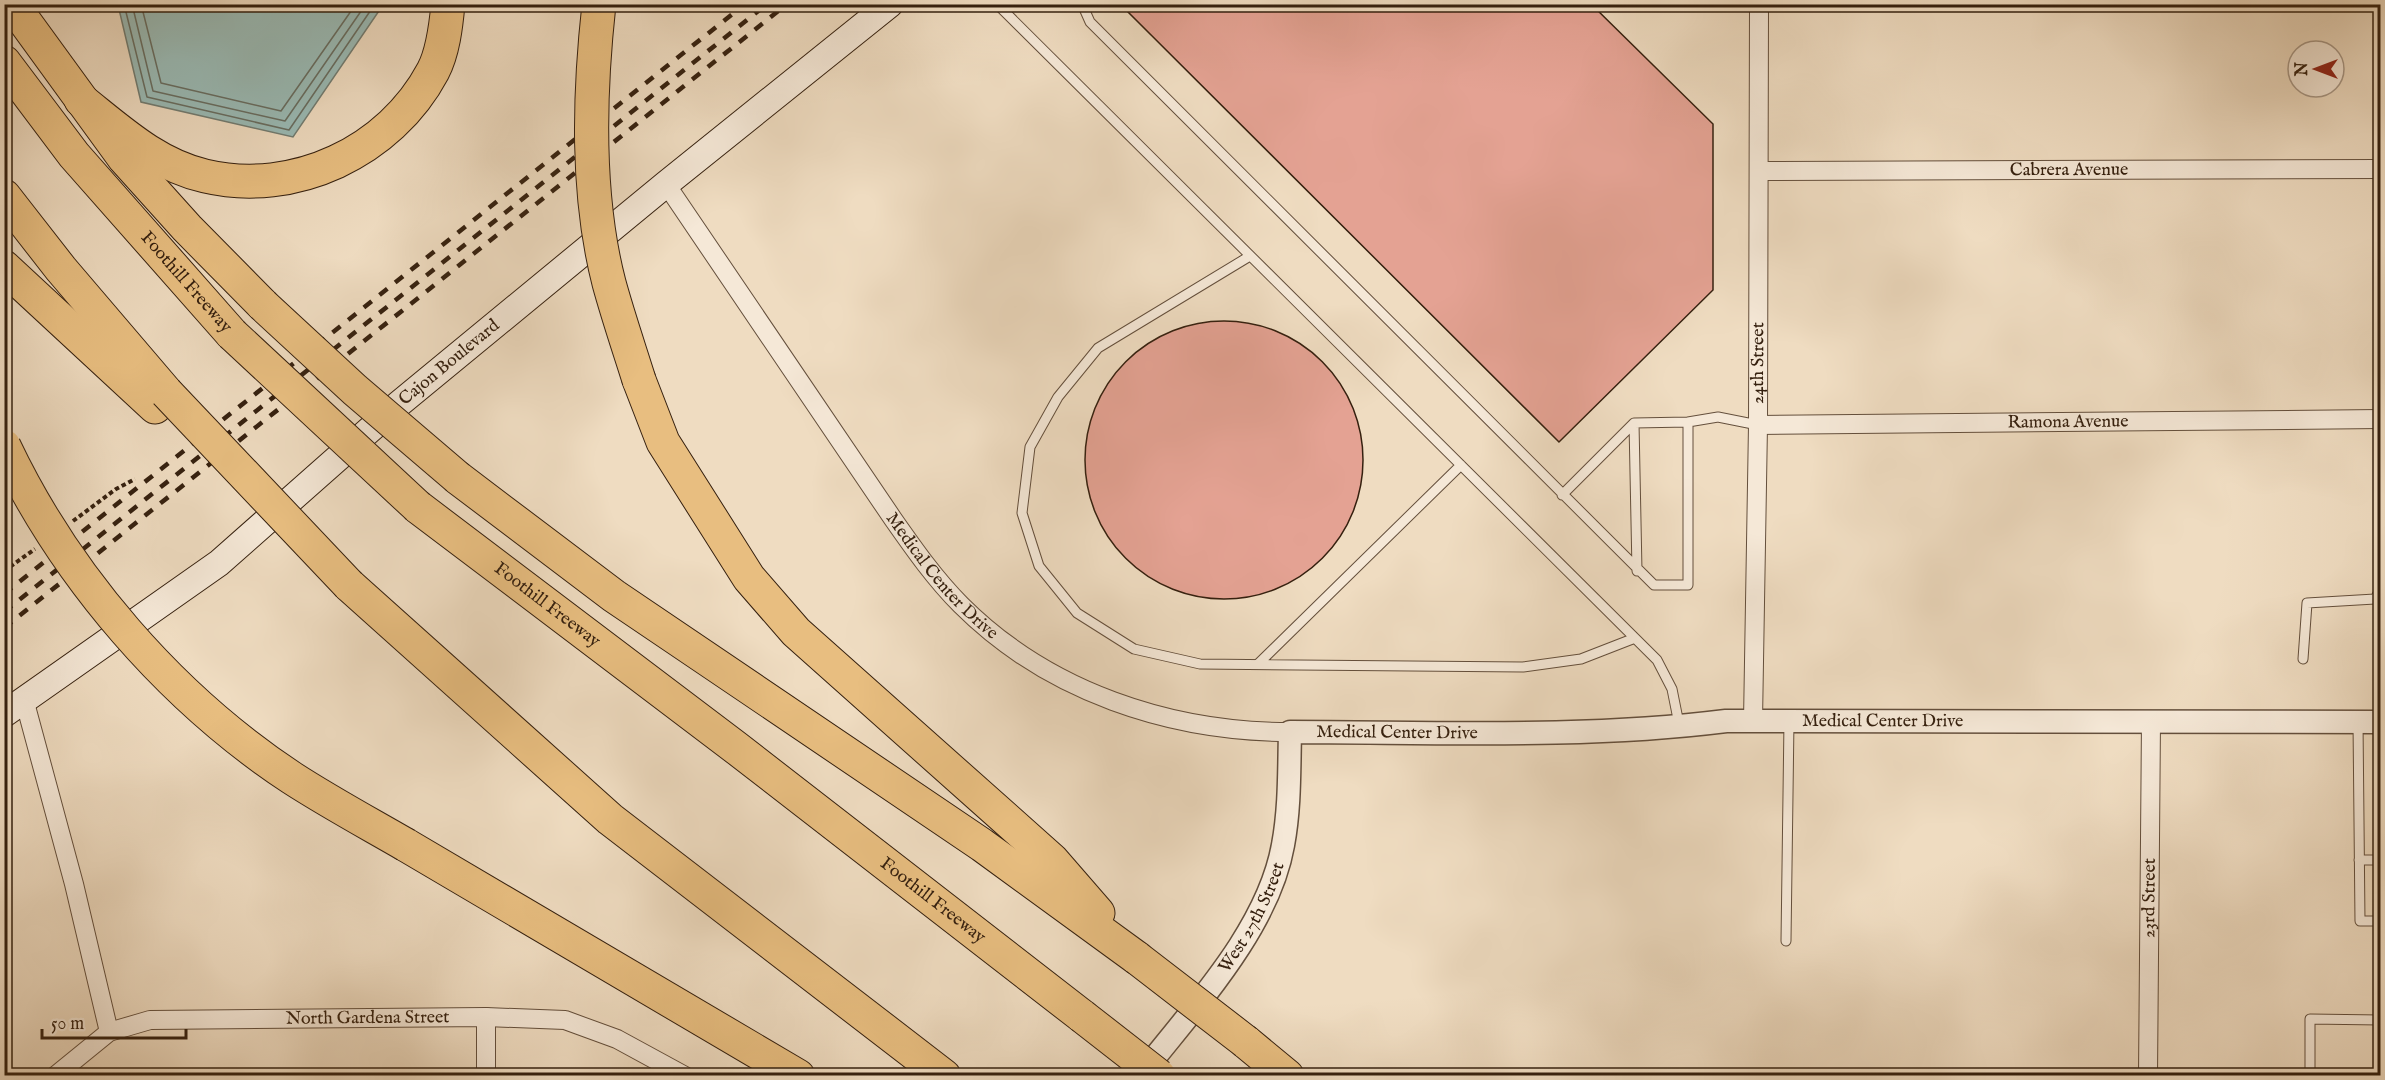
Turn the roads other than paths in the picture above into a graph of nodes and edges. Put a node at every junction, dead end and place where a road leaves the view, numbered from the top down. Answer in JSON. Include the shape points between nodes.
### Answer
{"nodes":[{"id":1,"x":12,"y":4,"type":"edge"},
{"id":2,"x":448,"y":4,"type":"edge"},
{"id":3,"x":599,"y":4,"type":"edge"},
{"id":4,"x":890,"y":4,"type":"edge"},
{"id":5,"x":997,"y":4,"type":"edge"},
{"id":6,"x":1082,"y":4,"type":"edge"},
{"id":7,"x":1759,"y":4,"type":"edge"},
{"id":8,"x":4,"y":62,"type":"edge"},
{"id":9,"x":81,"y":100,"type":"junction"},
{"id":10,"x":2380,"y":169,"type":"edge"},
{"id":11,"x":1758,"y":171,"type":"junction"},
{"id":12,"x":666,"y":184,"type":"junction"},
{"id":13,"x":4,"y":196,"type":"edge"},
{"id":14,"x":1250,"y":256,"type":"junction"},
{"id":15,"x":4,"y":267,"type":"edge"},
{"id":16,"x":162,"y":401,"type":"junction"},
{"id":17,"x":2380,"y":419,"type":"edge"},
{"id":18,"x":1688,"y":422,"type":"junction"},
{"id":19,"x":1634,"y":423,"type":"junction"},
{"id":20,"x":1758,"y":425,"type":"junction"},
{"id":21,"x":4,"y":446,"type":"edge"},
{"id":22,"x":1461,"y":465,"type":"junction"},
{"id":23,"x":1562,"y":495,"type":"junction"},
{"id":24,"x":1637,"y":571,"type":"junction"},
{"id":25,"x":2380,"y":590,"type":"edge"},
{"id":26,"x":1635,"y":638,"type":"junction"},
{"id":27,"x":2303,"y":659,"type":"dead end"},
{"id":28,"x":1258,"y":664,"type":"junction"},
{"id":29,"x":14,"y":706,"type":"edge"},
{"id":30,"x":1753,"y":721,"type":"junction"},
{"id":31,"x":1789,"y":721,"type":"junction"},
{"id":32,"x":2151,"y":721,"type":"junction"},
{"id":33,"x":2358,"y":722,"type":"junction"},
{"id":34,"x":2380,"y":722,"type":"edge"},
{"id":35,"x":1679,"y":727,"type":"junction"},
{"id":36,"x":1290,"y":732,"type":"junction"},
{"id":37,"x":2359,"y":860,"type":"junction"},
{"id":38,"x":2380,"y":860,"type":"edge"},
{"id":39,"x":2380,"y":921,"type":"edge"},
{"id":40,"x":1786,"y":940,"type":"dead end"},
{"id":41,"x":1137,"y":958,"type":"junction"},
{"id":42,"x":486,"y":1017,"type":"junction"},
{"id":43,"x":2380,"y":1020,"type":"edge"},
{"id":44,"x":109,"y":1032,"type":"junction"},
{"id":45,"x":55,"y":1076,"type":"edge"},
{"id":46,"x":486,"y":1076,"type":"edge"},
{"id":47,"x":685,"y":1076,"type":"edge"},
{"id":48,"x":798,"y":1076,"type":"edge"},
{"id":49,"x":944,"y":1076,"type":"edge"},
{"id":50,"x":1140,"y":1076,"type":"edge"},
{"id":51,"x":1159,"y":1076,"type":"edge"},
{"id":52,"x":1287,"y":1076,"type":"edge"},
{"id":53,"x":2148,"y":1076,"type":"edge"},
{"id":54,"x":2310,"y":1076,"type":"edge"}],
"edges":[{"from":1,"to":9,"type":"highway"},
{"from":2,"to":9,"type":"highway","via":[[433,70],[395,122],[362,148],[301,175],[236,182],[203,176],[138,146]]},
{"from":3,"to":41,"type":"highway","bridge":true,"via":[[592,66],[597,211],[609,282],[663,442],[748,578],[796,632],[1052,860]]},
{"from":4,"to":12,"type":"main road","name":"Cajon Boulevard"},
{"from":5,"to":14,"type":"lane"},
{"from":6,"to":23,"type":"lane","via":[[1090,22]]},
{"from":7,"to":11,"type":"street","name":"24th Street"},
{"from":8,"to":51,"type":"highway","name":"Foothill Freeway","bridge":true,"via":[[74,155],[232,334],[418,507]]},
{"from":9,"to":41,"type":"highway","bridge":true,"via":[[124,158],[263,305],[458,478],[614,596],[981,845]]},
{"from":10,"to":11,"type":"street","name":"Cabrera Avenue"},
{"from":11,"to":20,"type":"street","name":"24th Street"},
{"from":12,"to":29,"type":"main road","name":"Cajon Boulevard","via":[[400,403],[219,563]]},
{"from":12,"to":36,"type":"street","name":"Medical Center Drive","via":[[893,519],[925,564],[969,612],[1045,670],[1116,703],[1202,725],[1249,732]]},
{"from":13,"to":16,"type":"highway"},
{"from":14,"to":22,"type":"lane"},
{"from":14,"to":28,"type":"lane","via":[[1098,348],[1058,397],[1030,447],[1022,513],[1045,574],[1077,612],[1134,649],[1200,664]]},
{"from":15,"to":16,"type":"highway"},
{"from":16,"to":49,"type":"highway","bridge":true,"via":[[349,585],[610,819]]},
{"from":17,"to":20,"type":"street","name":"Ramona Avenue"},
{"from":18,"to":19,"type":"lane"},
{"from":18,"to":20,"type":"lane","via":[[1718,417]]},
{"from":18,"to":24,"type":"lane","via":[[1688,585],[1654,585]]},
{"from":19,"to":23,"type":"lane"},
{"from":19,"to":24,"type":"lane"},
{"from":20,"to":30,"type":"street","name":"24th Street"},
{"from":21,"to":48,"type":"highway","bridge":true,"via":[[62,550],[108,611],[198,704],[257,753],[292,778]]},
{"from":22,"to":26,"type":"lane"},
{"from":22,"to":28,"type":"lane"},
{"from":23,"to":24,"type":"lane"},
{"from":25,"to":27,"type":"lane","via":[[2375,599],[2307,603]]},
{"from":26,"to":28,"type":"lane","via":[[1581,659],[1523,667]]},
{"from":26,"to":35,"type":"lane","via":[[1657,660],[1672,689]]},
{"from":29,"to":44,"type":"street","via":[[74,884]]},
{"from":30,"to":31,"type":"street","name":"Medical Center Drive"},
{"from":30,"to":35,"type":"street","name":"Medical Center Drive"},
{"from":31,"to":32,"type":"street","name":"Medical Center Drive"},
{"from":31,"to":40,"type":"lane"},
{"from":32,"to":33,"type":"street","name":"Medical Center Drive"},
{"from":32,"to":53,"type":"street","name":"23rd Street"},
{"from":33,"to":34,"type":"street","name":"Medical Center Drive"},
{"from":33,"to":37,"type":"lane"},
{"from":35,"to":36,"type":"street","name":"Medical Center Drive","via":[[1589,732]]},
{"from":36,"to":50,"type":"street","name":"West 27th Street","via":[[1283,847],[1272,885],[1231,958]]},
{"from":37,"to":38,"type":"lane"},
{"from":37,"to":39,"type":"lane","via":[[2360,921]]},
{"from":41,"to":52,"type":"highway","bridge":true},
{"from":42,"to":44,"type":"street","name":"North Gardena Street","via":[[150,1020]]},
{"from":42,"to":46,"type":"street"},
{"from":42,"to":47,"type":"street","name":"North Gardena Street","via":[[565,1020],[617,1039]]},
{"from":43,"to":54,"type":"lane","via":[[2310,1019]]},
{"from":44,"to":45,"type":"street","name":"North Gardena Street"}]}
